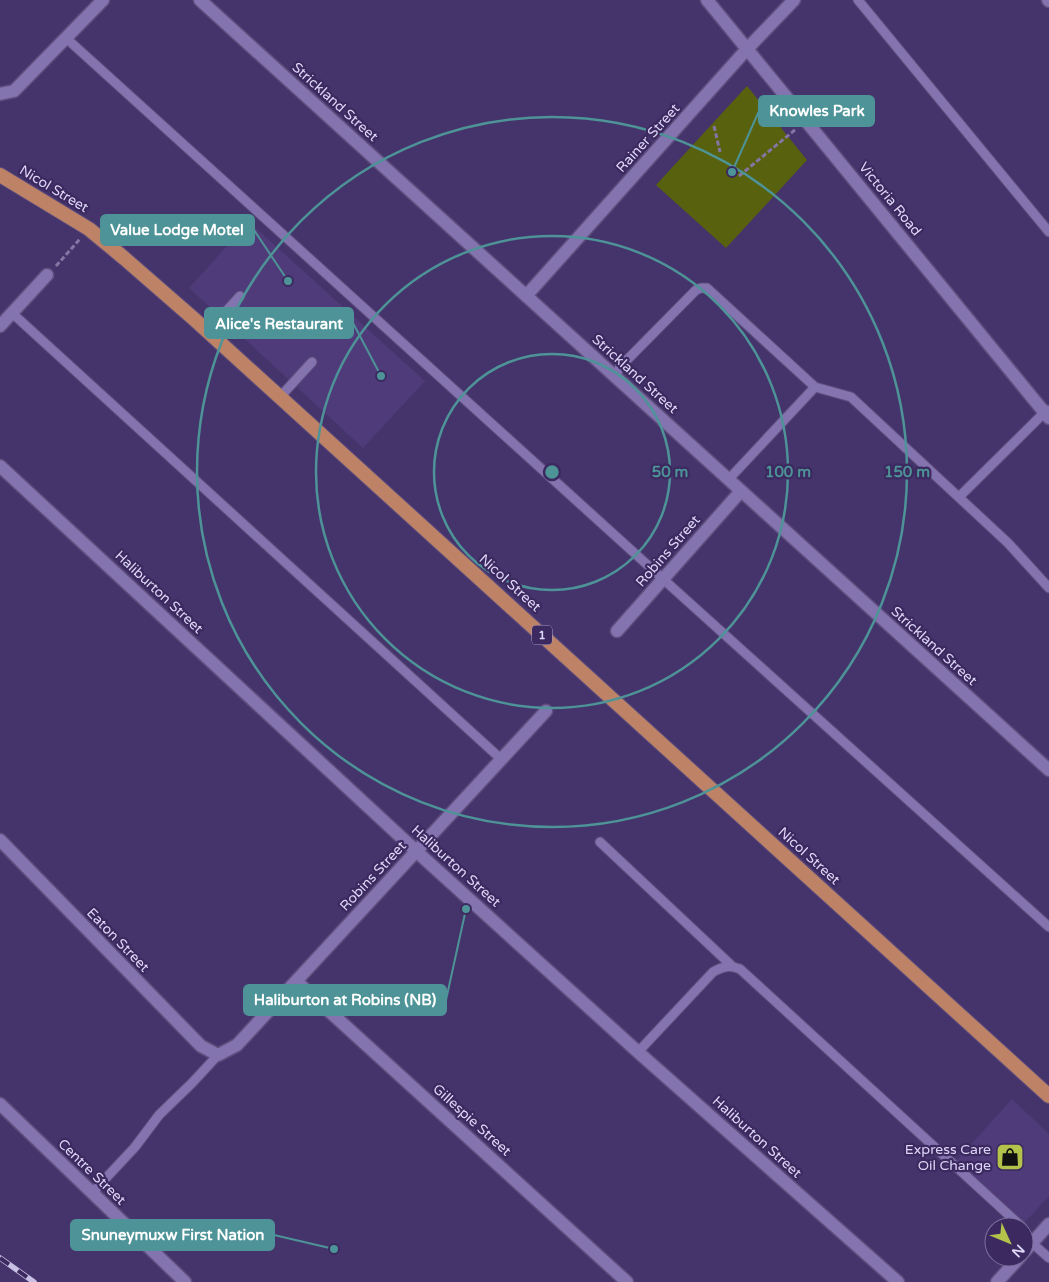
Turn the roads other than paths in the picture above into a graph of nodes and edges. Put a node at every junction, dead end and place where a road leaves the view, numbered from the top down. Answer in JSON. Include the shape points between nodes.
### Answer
{"nodes":[{"id":1,"x":103,"y":0,"type":"edge"},
{"id":2,"x":200,"y":0,"type":"edge"},
{"id":3,"x":707,"y":0,"type":"edge"},
{"id":4,"x":794,"y":0,"type":"edge"},
{"id":5,"x":858,"y":0,"type":"edge"},
{"id":6,"x":66,"y":38,"type":"junction"},
{"id":7,"x":747,"y":49,"type":"junction"},
{"id":8,"x":0,"y":94,"type":"edge"},
{"id":9,"x":0,"y":175,"type":"edge"},
{"id":10,"x":1049,"y":232,"type":"edge"},
{"id":11,"x":47,"y":275,"type":"dead end"},
{"id":12,"x":240,"y":296,"type":"dead end"},
{"id":13,"x":526,"y":296,"type":"junction"},
{"id":14,"x":12,"y":313,"type":"junction"},
{"id":15,"x":0,"y":326,"type":"edge"},
{"id":16,"x":208,"y":331,"type":"junction"},
{"id":17,"x":312,"y":362,"type":"dead end"},
{"id":18,"x":614,"y":376,"type":"junction"},
{"id":19,"x":815,"y":387,"type":"junction"},
{"id":20,"x":280,"y":397,"type":"junction"},
{"id":21,"x":1048,"y":413,"type":"edge"},
{"id":22,"x":0,"y":466,"type":"edge"},
{"id":23,"x":728,"y":480,"type":"junction"},
{"id":24,"x":741,"y":491,"type":"junction"},
{"id":25,"x":959,"y":497,"type":"junction"},
{"id":26,"x":663,"y":579,"type":"junction"},
{"id":27,"x":1049,"y":588,"type":"edge"},
{"id":28,"x":617,"y":631,"type":"dead end"},
{"id":29,"x":546,"y":711,"type":"dead end"},
{"id":30,"x":501,"y":759,"type":"junction"},
{"id":31,"x":1049,"y":770,"type":"edge"},
{"id":32,"x":0,"y":840,"type":"edge"},
{"id":33,"x":600,"y":842,"type":"dead end"},
{"id":34,"x":416,"y":851,"type":"junction"},
{"id":35,"x":1049,"y":926,"type":"edge"},
{"id":36,"x":732,"y":966,"type":"junction"},
{"id":37,"x":296,"y":981,"type":"junction"},
{"id":38,"x":638,"y":1052,"type":"junction"},
{"id":39,"x":218,"y":1055,"type":"junction"},
{"id":40,"x":1049,"y":1096,"type":"edge"},
{"id":41,"x":0,"y":1104,"type":"edge"},
{"id":42,"x":92,"y":1193,"type":"junction"},
{"id":43,"x":1011,"y":1217,"type":"edge"},
{"id":44,"x":1049,"y":1224,"type":"edge"},
{"id":45,"x":1034,"y":1242,"type":"edge"},
{"id":46,"x":1034,"y":1247,"type":"edge"},
{"id":47,"x":1049,"y":1258,"type":"edge"},
{"id":48,"x":1011,"y":1267,"type":"edge"},
{"id":49,"x":185,"y":1282,"type":"edge"},
{"id":50,"x":628,"y":1282,"type":"edge"},
{"id":51,"x":898,"y":1282,"type":"edge"},
{"id":52,"x":997,"y":1282,"type":"edge"}],
"edges":[{"from":1,"to":6,"type":"street"},
{"from":2,"to":13,"type":"street","name":"Strickland Street"},
{"from":3,"to":7,"type":"street","name":"Victoria Road"},
{"from":4,"to":7,"type":"street","name":"Rainer Street"},
{"from":5,"to":10,"type":"lane"},
{"from":6,"to":8,"type":"street","via":[[14,92]]},
{"from":6,"to":26,"type":"lane"},
{"from":7,"to":13,"type":"street","name":"Rainer Street"},
{"from":7,"to":21,"type":"street","name":"Victoria Road"},
{"from":9,"to":16,"type":"highway","name":"Nicol Street","number":"1","via":[[88,229]]},
{"from":11,"to":14,"type":"street"},
{"from":12,"to":16,"type":"lane"},
{"from":13,"to":18,"type":"street","name":"Strickland Street"},
{"from":14,"to":15,"type":"street"},
{"from":14,"to":30,"type":"lane"},
{"from":16,"to":20,"type":"highway","name":"Nicol Street","number":"1"},
{"from":17,"to":20,"type":"lane"},
{"from":18,"to":19,"type":"lane","via":[[696,290],[707,288]]},
{"from":18,"to":23,"type":"street","name":"Strickland Street"},
{"from":19,"to":23,"type":"lane"},
{"from":19,"to":25,"type":"lane","via":[[851,397]]},
{"from":20,"to":40,"type":"highway","name":"Nicol Street","number":"1"},
{"from":21,"to":25,"type":"lane"},
{"from":22,"to":34,"type":"street","name":"Haliburton Street"},
{"from":23,"to":24,"type":"street","name":"Strickland Street"},
{"from":24,"to":26,"type":"street","name":"Robins Street"},
{"from":24,"to":31,"type":"street","name":"Strickland Street"},
{"from":25,"to":27,"type":"lane"},
{"from":26,"to":28,"type":"street","name":"Robins Street"},
{"from":26,"to":35,"type":"lane"},
{"from":29,"to":30,"type":"street","name":"Robins Street"},
{"from":30,"to":34,"type":"street","name":"Robins Street"},
{"from":32,"to":39,"type":"street","name":"Eaton Street","via":[[201,1046]]},
{"from":33,"to":36,"type":"lane"},
{"from":34,"to":37,"type":"street","name":"Robins Street"},
{"from":34,"to":38,"type":"street","name":"Haliburton Street"},
{"from":36,"to":38,"type":"lane","via":[[713,972]]},
{"from":36,"to":43,"type":"lane"},
{"from":37,"to":39,"type":"street","name":"Robins Street","via":[[237,1045]]},
{"from":37,"to":50,"type":"street","name":"Gillespie Street"},
{"from":38,"to":51,"type":"street","name":"Haliburton Street"},
{"from":39,"to":42,"type":"lane","via":[[159,1115],[135,1147]]},
{"from":41,"to":42,"type":"street","name":"Centre Street"},
{"from":42,"to":49,"type":"street","name":"Centre Street"},
{"from":44,"to":45,"type":"street"},
{"from":46,"to":47,"type":"lane"},
{"from":48,"to":52,"type":"street"}]}
